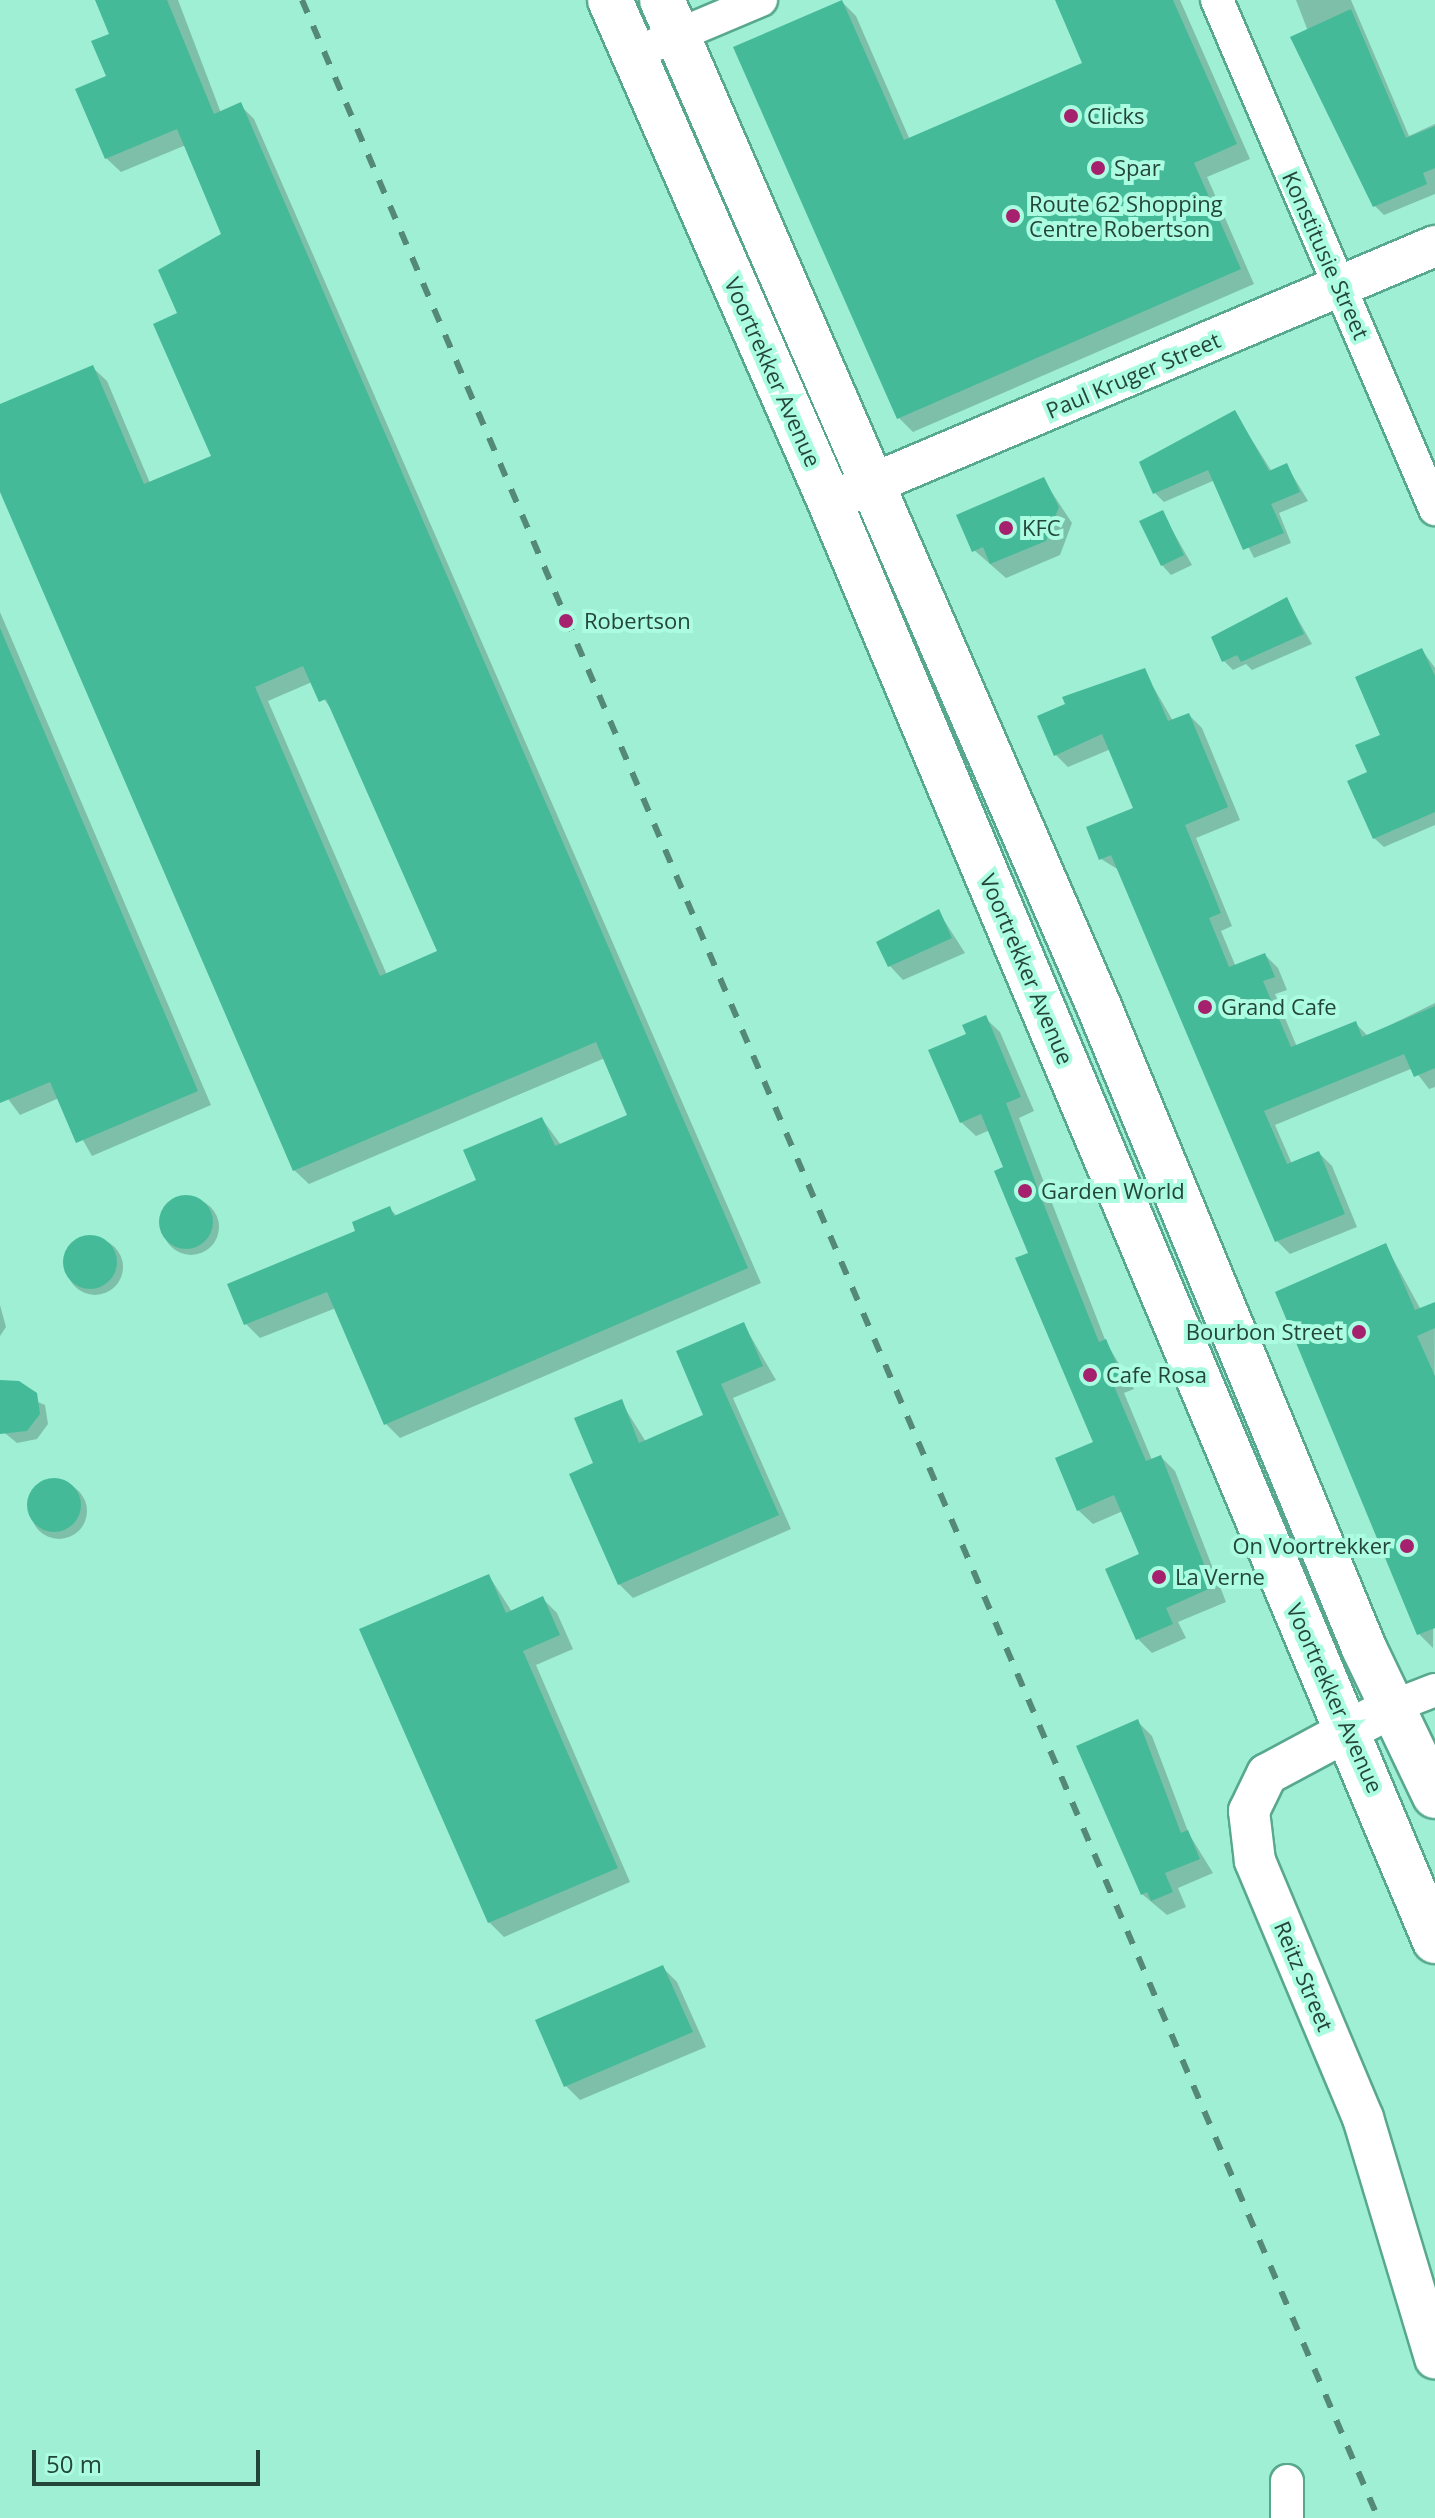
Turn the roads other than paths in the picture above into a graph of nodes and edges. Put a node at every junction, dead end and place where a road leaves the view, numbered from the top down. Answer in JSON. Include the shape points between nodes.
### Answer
{"nodes":[{"id":1,"x":610,"y":0,"type":"edge"},
{"id":2,"x":761,"y":0,"type":"edge"},
{"id":3,"x":1217,"y":0,"type":"edge"},
{"id":4,"x":670,"y":18,"type":"edge"},
{"id":5,"x":633,"y":54,"type":"junction"},
{"id":6,"x":1435,"y":246,"type":"edge"},
{"id":7,"x":1339,"y":287,"type":"junction"},
{"id":8,"x":875,"y":484,"type":"junction"},
{"id":9,"x":830,"y":502,"type":"junction"},
{"id":10,"x":1435,"y":509,"type":"edge"},
{"id":11,"x":1435,"y":1690,"type":"edge"},
{"id":12,"x":1394,"y":1706,"type":"junction"},
{"id":13,"x":1347,"y":1734,"type":"junction"},
{"id":14,"x":1435,"y":1796,"type":"edge"},
{"id":15,"x":1435,"y":1941,"type":"edge"},
{"id":16,"x":1435,"y":2358,"type":"edge"},
{"id":17,"x":1287,"y":2481,"type":"dead end"},
{"id":18,"x":1287,"y":2518,"type":"edge"}],
"edges":[{"from":1,"to":5,"type":"main road","name":"Voortrekker Avenue"},
{"from":2,"to":4,"type":"street"},
{"from":3,"to":7,"type":"street","name":"Konstitusie Street"},
{"from":4,"to":5,"type":"street"},
{"from":4,"to":8,"type":"main road"},
{"from":5,"to":9,"type":"main road","name":"Voortrekker Avenue"},
{"from":6,"to":7,"type":"street","name":"Paul Kruger Street"},
{"from":7,"to":8,"type":"street","name":"Paul Kruger Street"},
{"from":7,"to":10,"type":"street","name":"Konstitusie Street"},
{"from":8,"to":9,"type":"street","name":"Paul Kruger Street"},
{"from":8,"to":12,"type":"main road"},
{"from":9,"to":13,"type":"main road","name":"Voortrekker Avenue"},
{"from":11,"to":12,"type":"street","name":"Reitz Street"},
{"from":12,"to":13,"type":"street","name":"Reitz Street"},
{"from":12,"to":14,"type":"main road"},
{"from":13,"to":15,"type":"main road","name":"Voortrekker Avenue"},
{"from":13,"to":16,"type":"street","name":"Reitz Street","via":[[1267,1774],[1249,1811],[1251,1837],[1363,2118]]},
{"from":17,"to":18,"type":"street"}]}
